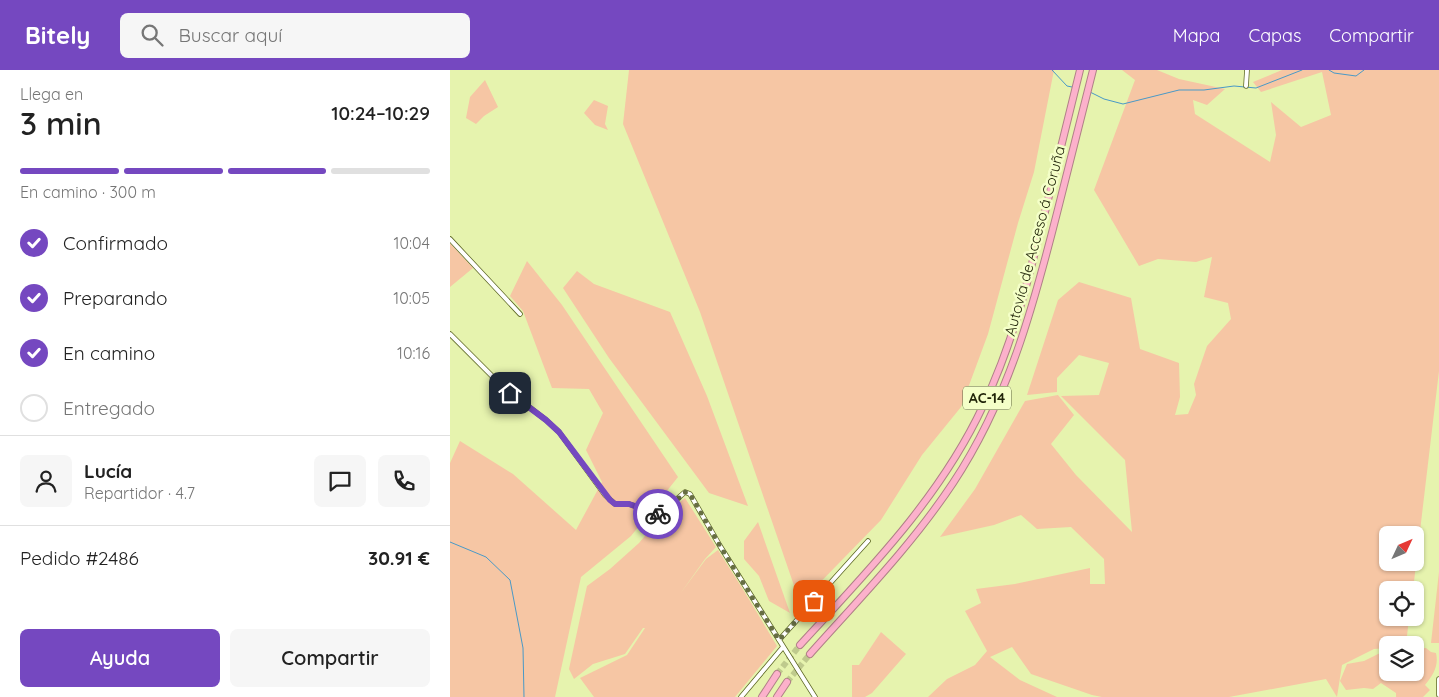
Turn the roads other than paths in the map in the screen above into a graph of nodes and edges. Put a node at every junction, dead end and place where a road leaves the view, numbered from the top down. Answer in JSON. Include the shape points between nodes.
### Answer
{"nodes":[{"id":1,"x":1080,"y":70,"type":"edge"},
{"id":2,"x":1093,"y":70,"type":"edge"},
{"id":3,"x":1247,"y":70,"type":"edge"},
{"id":4,"x":1246,"y":86,"type":"dead end"},
{"id":5,"x":450,"y":239,"type":"edge"},
{"id":6,"x":520,"y":314,"type":"dead end"},
{"id":7,"x":450,"y":334,"type":"edge"},
{"id":8,"x":868,"y":541,"type":"dead end"},
{"id":9,"x":781,"y":644,"type":"junction"},
{"id":10,"x":800,"y":645,"type":"tunnel mouth"},
{"id":11,"x":810,"y":654,"type":"tunnel mouth"},
{"id":12,"x":777,"y":674,"type":"tunnel mouth"},
{"id":13,"x":1439,"y":679,"type":"edge"},
{"id":14,"x":787,"y":682,"type":"tunnel mouth"},
{"id":15,"x":1439,"y":695,"type":"edge"},
{"id":16,"x":741,"y":697,"type":"edge"},
{"id":17,"x":762,"y":697,"type":"edge"},
{"id":18,"x":776,"y":697,"type":"edge"},
{"id":19,"x":815,"y":697,"type":"edge"}],
"edges":[{"from":1,"to":10,"type":"highway","name":"Autovía de Acceso á Coruña","number":"AC-14","via":[[1023,303],[983,407],[946,473],[909,523]]},
{"from":2,"to":11,"type":"highway","name":"Autovía de Acceso á Coruña","number":"AC-14","via":[[1038,289],[1015,361],[993,413],[954,482],[920,528]]},
{"from":3,"to":4,"type":"street"},
{"from":5,"to":6,"type":"street"},
{"from":7,"to":9,"type":"street","via":[[503,387],[553,426],[615,504],[629,504],[657,514],[685,492],[690,494]]},
{"from":8,"to":9,"type":"street"},
{"from":9,"to":16,"type":"street"},
{"from":9,"to":19,"type":"street"},
{"from":12,"to":17,"type":"highway"},
{"from":13,"to":15,"type":"street"},
{"from":14,"to":18,"type":"highway"}]}
